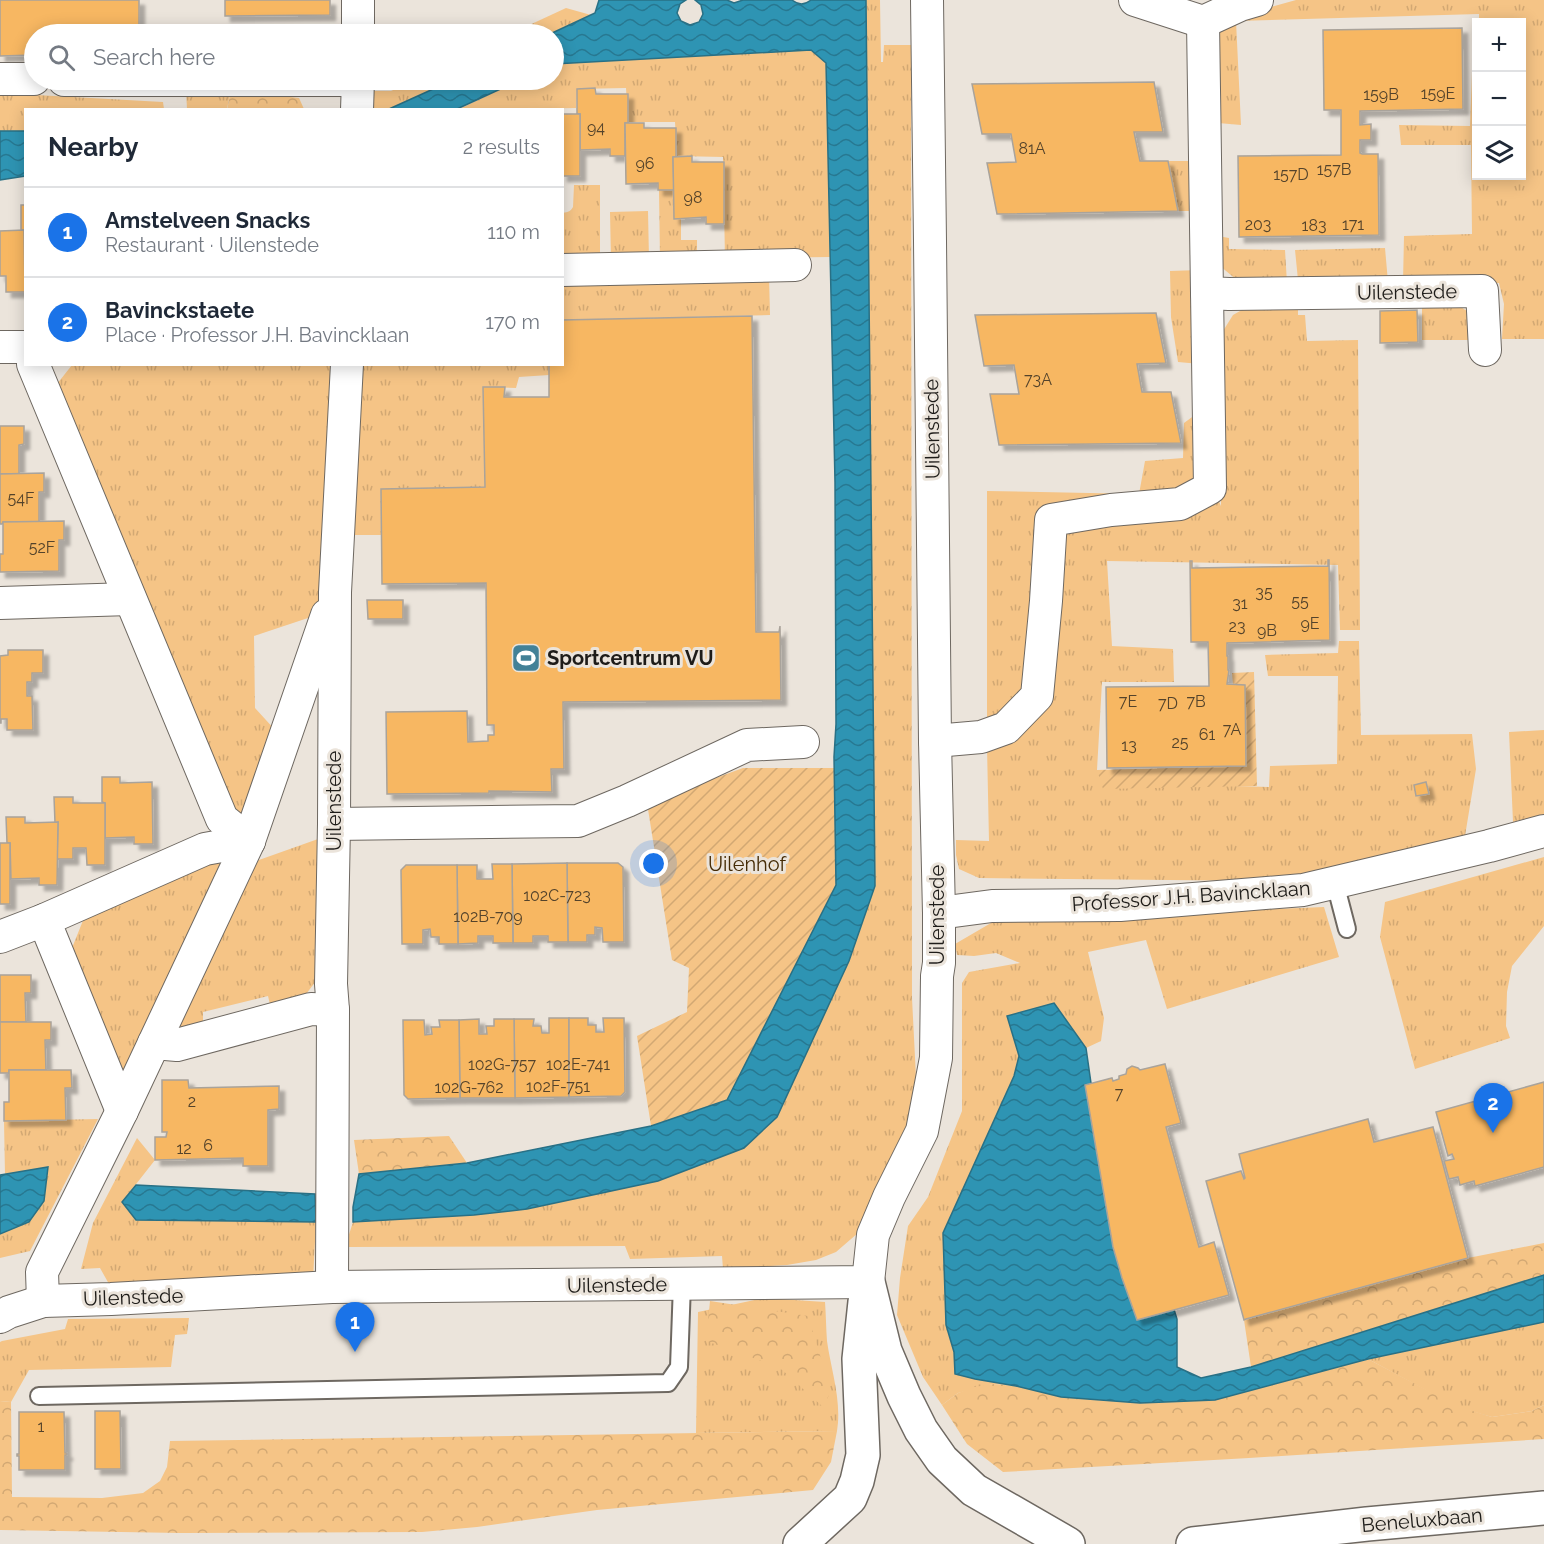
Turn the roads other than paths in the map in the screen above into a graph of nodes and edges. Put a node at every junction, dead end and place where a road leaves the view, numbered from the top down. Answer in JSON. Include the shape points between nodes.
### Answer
{"nodes":[{"id":1,"x":358,"y":0,"type":"edge"},
{"id":2,"x":927,"y":0,"type":"edge"},
{"id":3,"x":1135,"y":0,"type":"edge"},
{"id":4,"x":1257,"y":0,"type":"edge"},
{"id":5,"x":1203,"y":22,"type":"junction"},
{"id":6,"x":358,"y":24,"type":"edge"},
{"id":7,"x":0,"y":79,"type":"edge"},
{"id":8,"x":24,"y":80,"type":"edge"},
{"id":9,"x":795,"y":265,"type":"dead end"},
{"id":10,"x":564,"y":270,"type":"edge"},
{"id":11,"x":1207,"y":293,"type":"junction"},
{"id":12,"x":0,"y":347,"type":"edge"},
{"id":13,"x":24,"y":347,"type":"edge"},
{"id":14,"x":1485,"y":350,"type":"dead end"},
{"id":15,"x":34,"y":366,"type":"edge"},
{"id":16,"x":347,"y":366,"type":"edge"},
{"id":17,"x":335,"y":592,"type":"junction"},
{"id":18,"x":130,"y":598,"type":"junction"},
{"id":19,"x":0,"y":603,"type":"edge"},
{"id":20,"x":803,"y":741,"type":"dead end"},
{"id":21,"x":934,"y":741,"type":"junction"},
{"id":22,"x":334,"y":824,"type":"junction"},
{"id":23,"x":1544,"y":831,"type":"edge"},
{"id":24,"x":249,"y":841,"type":"junction"},
{"id":25,"x":1335,"y":883,"type":"junction"},
{"id":26,"x":939,"y":913,"type":"junction"},
{"id":27,"x":44,"y":920,"type":"junction"},
{"id":28,"x":1347,"y":929,"type":"dead end"},
{"id":29,"x":0,"y":937,"type":"edge"},
{"id":30,"x":333,"y":1010,"type":"junction"},
{"id":31,"x":154,"y":1043,"type":"junction"},
{"id":32,"x":122,"y":1112,"type":"junction"},
{"id":33,"x":868,"y":1282,"type":"junction"},
{"id":34,"x":682,"y":1284,"type":"junction"},
{"id":35,"x":332,"y":1287,"type":"junction"},
{"id":36,"x":43,"y":1301,"type":"junction"},
{"id":37,"x":0,"y":1317,"type":"edge"},
{"id":38,"x":39,"y":1396,"type":"dead end"},
{"id":39,"x":1544,"y":1508,"type":"edge"},
{"id":40,"x":800,"y":1544,"type":"edge"},
{"id":41,"x":1068,"y":1544,"type":"edge"},
{"id":42,"x":1193,"y":1544,"type":"edge"}],
"edges":[{"from":1,"to":6,"type":"street"},
{"from":2,"to":21,"type":"street","name":"Uilenstede"},
{"from":3,"to":5,"type":"street"},
{"from":4,"to":5,"type":"street"},
{"from":5,"to":11,"type":"street"},
{"from":7,"to":8,"type":"street"},
{"from":9,"to":10,"type":"street"},
{"from":11,"to":14,"type":"street","name":"Uilenstede","via":[[1482,291]]},
{"from":11,"to":21,"type":"street","via":[[1210,488],[1180,504],[1051,520],[1037,696],[1006,728],[981,737]]},
{"from":12,"to":13,"type":"street"},
{"from":15,"to":18,"type":"street"},
{"from":16,"to":17,"type":"street","name":"Uilenstede"},
{"from":17,"to":22,"type":"street","name":"Uilenstede"},
{"from":17,"to":24,"type":"street","name":"Uilenstede"},
{"from":18,"to":19,"type":"street"},
{"from":18,"to":24,"type":"street","via":[[222,819]]},
{"from":20,"to":22,"type":"street","via":[[747,745],[578,821]]},
{"from":21,"to":26,"type":"street","name":"Uilenstede"},
{"from":22,"to":30,"type":"street","name":"Uilenstede"},
{"from":23,"to":25,"type":"street","name":"Professor J.H. Bavincklaan"},
{"from":24,"to":27,"type":"street","via":[[205,849]]},
{"from":24,"to":31,"type":"street","name":"Uilenstede"},
{"from":25,"to":26,"type":"street","name":"Professor J.H. Bavincklaan","via":[[1303,890],[1120,905],[992,906]]},
{"from":25,"to":28,"type":"lane"},
{"from":26,"to":33,"type":"street","name":"Uilenstede","via":[[936,1058],[922,1131],[873,1235]]},
{"from":27,"to":29,"type":"street"},
{"from":27,"to":32,"type":"street"},
{"from":30,"to":31,"type":"street","via":[[311,1009],[177,1046]]},
{"from":30,"to":35,"type":"street","name":"Uilenstede"},
{"from":31,"to":32,"type":"street","name":"Uilenstede"},
{"from":32,"to":36,"type":"street","name":"Uilenstede","via":[[42,1272]]},
{"from":33,"to":34,"type":"street","name":"Uilenstede"},
{"from":33,"to":40,"type":"main road","via":[[859,1359],[864,1455],[850,1498]]},
{"from":33,"to":41,"type":"main road","via":[[885,1351],[921,1430],[942,1460],[974,1490]]},
{"from":34,"to":35,"type":"street","name":"Uilenstede"},
{"from":34,"to":38,"type":"lane","via":[[679,1367],[668,1383]]},
{"from":35,"to":36,"type":"street","name":"Uilenstede"},
{"from":36,"to":37,"type":"street","name":"Uilenstede"},
{"from":39,"to":42,"type":"main road","name":"Beneluxbaan"}]}
